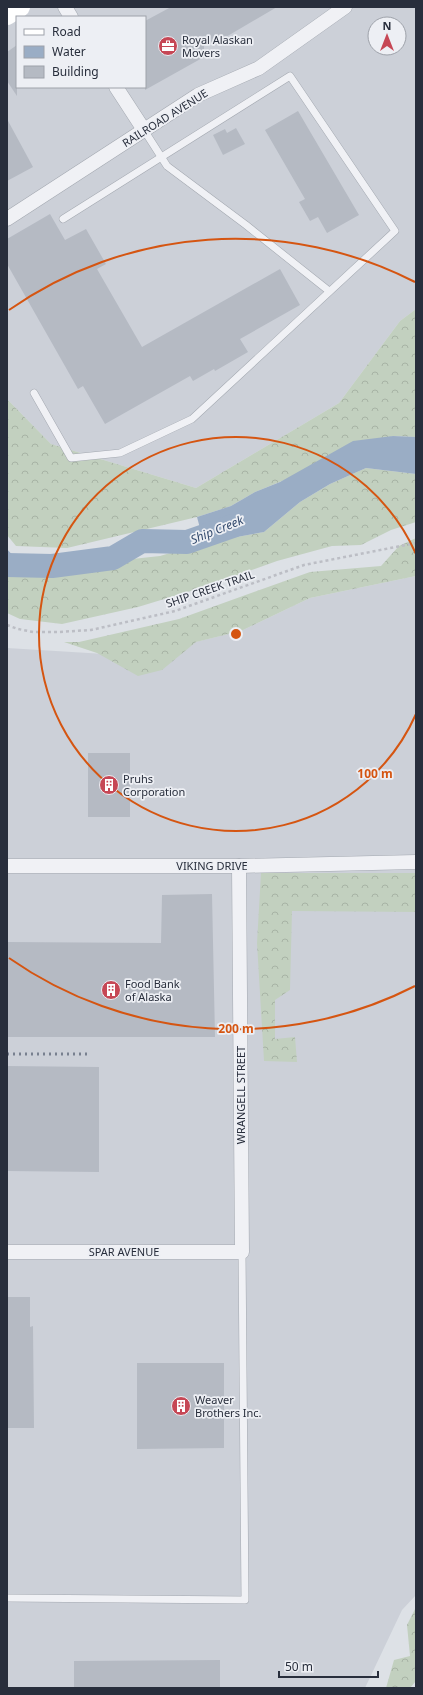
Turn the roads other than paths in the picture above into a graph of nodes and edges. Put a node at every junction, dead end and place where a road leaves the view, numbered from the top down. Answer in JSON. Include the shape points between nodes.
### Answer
{"nodes":[{"id":1,"x":20,"y":7,"type":"edge"},
{"id":2,"x":65,"y":7,"type":"edge"},
{"id":3,"x":345,"y":7,"type":"edge"},
{"id":4,"x":7,"y":15,"type":"edge"},
{"id":5,"x":70,"y":16,"type":"edge"},
{"id":6,"x":117,"y":88,"type":"edge"},
{"id":7,"x":144,"y":130,"type":"junction"},
{"id":8,"x":160,"y":157,"type":"junction"},
{"id":9,"x":7,"y":219,"type":"edge"},
{"id":10,"x":63,"y":219,"type":"dead end"},
{"id":11,"x":329,"y":291,"type":"junction"},
{"id":12,"x":34,"y":393,"type":"dead end"},
{"id":13,"x":416,"y":862,"type":"edge"},
{"id":14,"x":7,"y":866,"type":"edge"},
{"id":15,"x":239,"y":866,"type":"junction"},
{"id":16,"x":7,"y":1252,"type":"edge"},
{"id":17,"x":242,"y":1252,"type":"junction"},
{"id":18,"x":7,"y":1598,"type":"edge"}],
"edges":[{"from":1,"to":4,"type":"street"},
{"from":2,"to":5,"type":"street"},
{"from":3,"to":7,"type":"street","name":"RAILROAD AVENUE","via":[[259,68],[198,95]]},
{"from":6,"to":7,"type":"street"},
{"from":7,"to":8,"type":"lane"},
{"from":7,"to":9,"type":"street","name":"RAILROAD AVENUE"},
{"from":8,"to":10,"type":"lane"},
{"from":8,"to":11,"type":"lane","via":[[167,166]]},
{"from":8,"to":11,"type":"lane","via":[[290,76],[395,231]]},
{"from":11,"to":12,"type":"lane","via":[[192,419],[120,453],[71,458]]},
{"from":13,"to":15,"type":"street","name":"VIKING DRIVE"},
{"from":14,"to":15,"type":"street","name":"VIKING DRIVE"},
{"from":15,"to":17,"type":"street","name":"WRANGELL STREET"},
{"from":16,"to":17,"type":"street","name":"SPAR AVENUE"},
{"from":17,"to":18,"type":"lane","via":[[246,1600]]}]}
